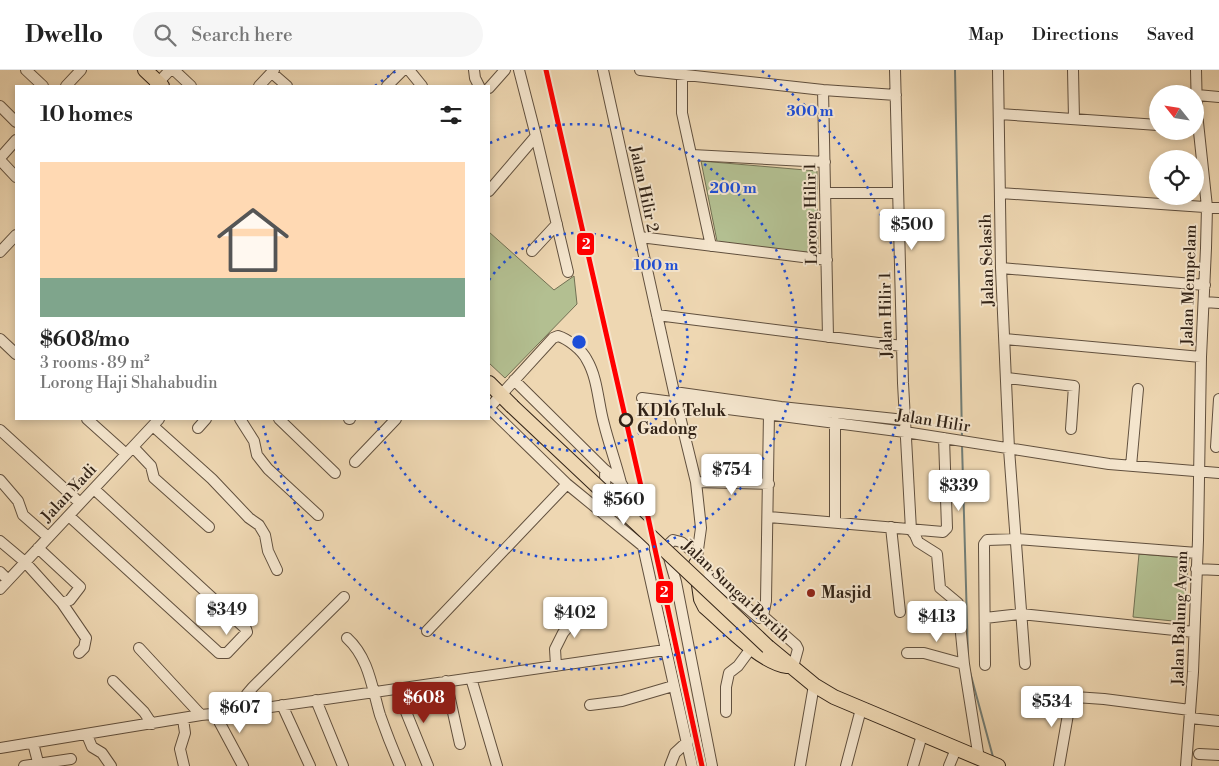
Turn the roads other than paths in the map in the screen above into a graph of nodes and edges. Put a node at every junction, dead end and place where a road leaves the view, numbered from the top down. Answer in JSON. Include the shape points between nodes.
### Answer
{"nodes":[{"id":1,"x":26,"y":70,"type":"edge"},
{"id":2,"x":81,"y":70,"type":"edge"},
{"id":3,"x":172,"y":70,"type":"edge"},
{"id":4,"x":403,"y":70,"type":"edge"},
{"id":5,"x":409,"y":70,"type":"edge"},
{"id":6,"x":474,"y":70,"type":"edge"},
{"id":7,"x":506,"y":70,"type":"edge"},
{"id":8,"x":519,"y":70,"type":"edge"},
{"id":9,"x":603,"y":70,"type":"edge"},
{"id":10,"x":640,"y":70,"type":"edge"},
{"id":11,"x":895,"y":70,"type":"edge"},
{"id":12,"x":998,"y":70,"type":"edge"},
{"id":13,"x":1073,"y":70,"type":"edge"},
{"id":14,"x":1196,"y":70,"type":"edge"},
{"id":15,"x":273,"y":71,"type":"edge"},
{"id":16,"x":682,"y":74,"type":"junction"},
{"id":17,"x":153,"y":78,"type":"edge"},
{"id":18,"x":42,"y":85,"type":"edge"},
{"id":19,"x":67,"y":85,"type":"edge"},
{"id":20,"x":190,"y":85,"type":"edge"},
{"id":21,"x":260,"y":85,"type":"edge"},
{"id":22,"x":285,"y":85,"type":"edge"},
{"id":23,"x":388,"y":85,"type":"edge"},
{"id":24,"x":421,"y":85,"type":"edge"},
{"id":25,"x":478,"y":85,"type":"edge"},
{"id":26,"x":1197,"y":85,"type":"edge"},
{"id":27,"x":490,"y":87,"type":"edge"},
{"id":28,"x":823,"y":90,"type":"junction"},
{"id":29,"x":896,"y":95,"type":"junction"},
{"id":30,"x":1204,"y":96,"type":"edge"},
{"id":31,"x":1219,"y":97,"type":"edge"},
{"id":32,"x":0,"y":106,"type":"edge"},
{"id":33,"x":1000,"y":114,"type":"junction"},
{"id":34,"x":1074,"y":119,"type":"junction"},
{"id":35,"x":15,"y":121,"type":"edge"},
{"id":36,"x":1149,"y":124,"type":"edge"},
{"id":37,"x":536,"y":136,"type":"junction"},
{"id":38,"x":1199,"y":140,"type":"edge"},
{"id":39,"x":15,"y":141,"type":"edge"},
{"id":40,"x":692,"y":155,"type":"junction"},
{"id":41,"x":1,"y":156,"type":"edge"},
{"id":42,"x":825,"y":162,"type":"junction"},
{"id":43,"x":15,"y":177,"type":"edge"},
{"id":44,"x":490,"y":190,"type":"edge"},
{"id":45,"x":825,"y":193,"type":"junction"},
{"id":46,"x":898,"y":193,"type":"junction"},
{"id":47,"x":1000,"y":193,"type":"junction"},
{"id":48,"x":1207,"y":207,"type":"junction"},
{"id":49,"x":1219,"y":208,"type":"edge"},
{"id":50,"x":556,"y":224,"type":"junction"},
{"id":51,"x":15,"y":236,"type":"edge"},
{"id":52,"x":640,"y":237,"type":"junction"},
{"id":53,"x":711,"y":246,"type":"junction"},
{"id":54,"x":532,"y":251,"type":"dead end"},
{"id":55,"x":0,"y":252,"type":"edge"},
{"id":56,"x":826,"y":260,"type":"junction"},
{"id":57,"x":1001,"y":268,"type":"junction"},
{"id":58,"x":568,"y":272,"type":"dead end"},
{"id":59,"x":1205,"y":285,"type":"junction"},
{"id":60,"x":1204,"y":302,"type":"junction"},
{"id":61,"x":1219,"y":303,"type":"edge"},
{"id":62,"x":657,"y":315,"type":"junction"},
{"id":63,"x":828,"y":337,"type":"junction"},
{"id":64,"x":0,"y":339,"type":"edge"},
{"id":65,"x":1005,"y":339,"type":"junction"},
{"id":66,"x":902,"y":346,"type":"junction"},
{"id":67,"x":15,"y":353,"type":"edge"},
{"id":68,"x":1201,"y":357,"type":"junction"},
{"id":69,"x":1007,"y":378,"type":"junction"},
{"id":70,"x":514,"y":380,"type":"junction"},
{"id":71,"x":490,"y":385,"type":"edge"},
{"id":72,"x":1138,"y":390,"type":"dead end"},
{"id":73,"x":500,"y":394,"type":"junction"},
{"id":74,"x":675,"y":397,"type":"junction"},
{"id":75,"x":642,"y":398,"type":"dead end"},
{"id":76,"x":1219,"y":399,"type":"edge"},
{"id":77,"x":490,"y":407,"type":"edge"},
{"id":78,"x":490,"y":409,"type":"edge"},
{"id":79,"x":769,"y":413,"type":"junction"},
{"id":80,"x":88,"y":420,"type":"edge"},
{"id":81,"x":205,"y":420,"type":"edge"},
{"id":82,"x":241,"y":420,"type":"edge"},
{"id":83,"x":279,"y":420,"type":"edge"},
{"id":84,"x":395,"y":420,"type":"edge"},
{"id":85,"x":905,"y":420,"type":"junction"},
{"id":86,"x":156,"y":422,"type":"edge"},
{"id":87,"x":835,"y":422,"type":"junction"},
{"id":88,"x":198,"y":428,"type":"dead end"},
{"id":89,"x":1071,"y":429,"type":"dead end"},
{"id":90,"x":0,"y":430,"type":"edge"},
{"id":91,"x":905,"y":432,"type":"junction"},
{"id":92,"x":944,"y":438,"type":"junction"},
{"id":93,"x":1216,"y":447,"type":"dead end"},
{"id":94,"x":1009,"y":448,"type":"junction"},
{"id":95,"x":129,"y":451,"type":"junction"},
{"id":96,"x":355,"y":462,"type":"dead end"},
{"id":97,"x":1131,"y":466,"type":"junction"},
{"id":98,"x":605,"y":470,"type":"junction"},
{"id":99,"x":1200,"y":472,"type":"junction"},
{"id":100,"x":335,"y":473,"type":"dead end"},
{"id":101,"x":1219,"y":473,"type":"edge"},
{"id":102,"x":0,"y":480,"type":"edge"},
{"id":103,"x":696,"y":482,"type":"junction"},
{"id":104,"x":621,"y":483,"type":"junction"},
{"id":105,"x":568,"y":484,"type":"junction"},
{"id":106,"x":768,"y":484,"type":"junction"},
{"id":107,"x":94,"y":489,"type":"junction"},
{"id":108,"x":80,"y":503,"type":"junction"},
{"id":109,"x":318,"y":515,"type":"dead end"},
{"id":110,"x":606,"y":515,"type":"junction"},
{"id":111,"x":68,"y":516,"type":"junction"},
{"id":112,"x":769,"y":517,"type":"junction"},
{"id":113,"x":835,"y":522,"type":"junction"},
{"id":114,"x":209,"y":527,"type":"dead end"},
{"id":115,"x":891,"y":527,"type":"junction"},
{"id":116,"x":911,"y":530,"type":"junction"},
{"id":117,"x":48,"y":537,"type":"junction"},
{"id":118,"x":1017,"y":539,"type":"junction"},
{"id":119,"x":0,"y":542,"type":"edge"},
{"id":120,"x":644,"y":547,"type":"junction"},
{"id":121,"x":38,"y":548,"type":"junction"},
{"id":122,"x":1197,"y":553,"type":"junction"},
{"id":123,"x":697,"y":560,"type":"junction"},
{"id":124,"x":25,"y":562,"type":"junction"},
{"id":125,"x":1196,"y":569,"type":"junction"},
{"id":126,"x":277,"y":570,"type":"dead end"},
{"id":127,"x":1219,"y":570,"type":"edge"},
{"id":128,"x":0,"y":572,"type":"edge"},
{"id":129,"x":8,"y":580,"type":"junction"},
{"id":130,"x":0,"y":589,"type":"edge"},
{"id":131,"x":344,"y":597,"type":"dead end"},
{"id":132,"x":62,"y":604,"type":"junction"},
{"id":133,"x":583,"y":609,"type":"dead end"},
{"id":134,"x":900,"y":612,"type":"dead end"},
{"id":135,"x":1021,"y":614,"type":"junction"},
{"id":136,"x":763,"y":616,"type":"junction"},
{"id":137,"x":985,"y":618,"type":"junction"},
{"id":138,"x":427,"y":631,"type":"dead end"},
{"id":139,"x":1194,"y":632,"type":"junction"},
{"id":140,"x":347,"y":638,"type":"dead end"},
{"id":141,"x":139,"y":648,"type":"dead end"},
{"id":142,"x":752,"y":648,"type":"junction"},
{"id":143,"x":665,"y":650,"type":"junction"},
{"id":144,"x":80,"y":653,"type":"dead end"},
{"id":145,"x":907,"y":653,"type":"dead end"},
{"id":146,"x":964,"y":664,"type":"junction"},
{"id":147,"x":1025,"y":664,"type":"dead end"},
{"id":148,"x":986,"y":665,"type":"dead end"},
{"id":149,"x":556,"y":666,"type":"junction"},
{"id":150,"x":793,"y":667,"type":"junction"},
{"id":151,"x":471,"y":678,"type":"junction"},
{"id":152,"x":113,"y":681,"type":"dead end"},
{"id":153,"x":446,"y":682,"type":"junction"},
{"id":154,"x":814,"y":685,"type":"junction"},
{"id":155,"x":673,"y":686,"type":"junction"},
{"id":156,"x":401,"y":688,"type":"junction"},
{"id":157,"x":375,"y":692,"type":"junction"},
{"id":158,"x":316,"y":700,"type":"junction"},
{"id":159,"x":590,"y":704,"type":"dead end"},
{"id":160,"x":282,"y":705,"type":"junction"},
{"id":161,"x":861,"y":709,"type":"junction"},
{"id":162,"x":244,"y":711,"type":"junction"},
{"id":163,"x":726,"y":712,"type":"dead end"},
{"id":164,"x":215,"y":714,"type":"junction"},
{"id":165,"x":1190,"y":714,"type":"junction"},
{"id":166,"x":201,"y":715,"type":"junction"},
{"id":167,"x":183,"y":719,"type":"junction"},
{"id":168,"x":1219,"y":721,"type":"edge"},
{"id":169,"x":152,"y":724,"type":"junction"},
{"id":170,"x":87,"y":735,"type":"junction"},
{"id":171,"x":922,"y":735,"type":"junction"},
{"id":172,"x":688,"y":741,"type":"junction"},
{"id":173,"x":33,"y":743,"type":"junction"},
{"id":174,"x":460,"y":744,"type":"dead end"},
{"id":175,"x":0,"y":748,"type":"edge"},
{"id":176,"x":956,"y":750,"type":"junction"},
{"id":177,"x":1199,"y":754,"type":"dead end"},
{"id":178,"x":1219,"y":755,"type":"edge"},
{"id":179,"x":979,"y":758,"type":"junction"},
{"id":180,"x":71,"y":759,"type":"dead end"},
{"id":181,"x":38,"y":765,"type":"edge"},
{"id":182,"x":24,"y":766,"type":"edge"},
{"id":183,"x":111,"y":766,"type":"edge"},
{"id":184,"x":184,"y":766,"type":"edge"},
{"id":185,"x":243,"y":766,"type":"edge"},
{"id":186,"x":310,"y":766,"type":"edge"},
{"id":187,"x":343,"y":766,"type":"edge"},
{"id":188,"x":400,"y":766,"type":"edge"},
{"id":189,"x":428,"y":766,"type":"edge"},
{"id":190,"x":497,"y":766,"type":"edge"},
{"id":191,"x":670,"y":766,"type":"edge"},
{"id":192,"x":692,"y":766,"type":"edge"},
{"id":193,"x":712,"y":766,"type":"edge"},
{"id":194,"x":800,"y":766,"type":"edge"},
{"id":195,"x":846,"y":766,"type":"edge"},
{"id":196,"x":913,"y":766,"type":"edge"},
{"id":197,"x":949,"y":766,"type":"edge"},
{"id":198,"x":998,"y":766,"type":"edge"},
{"id":199,"x":1060,"y":766,"type":"edge"},
{"id":200,"x":1064,"y":766,"type":"edge"},
{"id":201,"x":1186,"y":766,"type":"edge"}],
"edges":[{"from":1,"to":18,"type":"street"},
{"from":2,"to":19,"type":"street"},
{"from":3,"to":17,"type":"street"},
{"from":3,"to":20,"type":"street"},
{"from":4,"to":23,"type":"street"},
{"from":5,"to":24,"type":"street"},
{"from":6,"to":25,"type":"street"},
{"from":7,"to":27,"type":"street"},
{"from":8,"to":37,"type":"street"},
{"from":9,"to":52,"type":"street","name":"Jalan Hilir 2"},
{"from":10,"to":16,"type":"street"},
{"from":11,"to":29,"type":"street","name":"Jalan Hilir 1"},
{"from":12,"to":33,"type":"street","name":"Jalan Selasih"},
{"from":13,"to":34,"type":"street"},
{"from":14,"to":26,"type":"street","name":"Jalan Mempelam"},
{"from":15,"to":21,"type":"street"},
{"from":15,"to":22,"type":"street"},
{"from":16,"to":28,"type":"street"},
{"from":16,"to":40,"type":"street","via":[[682,114]]},
{"from":28,"to":29,"type":"street"},
{"from":28,"to":42,"type":"street","name":"Lorong Hilir 1"},
{"from":29,"to":46,"type":"street","name":"Jalan Hilir 1"},
{"from":30,"to":31,"type":"street"},
{"from":32,"to":35,"type":"street"},
{"from":33,"to":34,"type":"street"},
{"from":33,"to":47,"type":"street","name":"Jalan Selasih"},
{"from":34,"to":36,"type":"street"},
{"from":37,"to":44,"type":"street"},
{"from":37,"to":50,"type":"street"},
{"from":38,"to":48,"type":"street","name":"Jalan Mempelam"},
{"from":39,"to":41,"type":"street"},
{"from":40,"to":42,"type":"street"},
{"from":40,"to":53,"type":"street"},
{"from":41,"to":43,"type":"street"},
{"from":42,"to":45,"type":"street","name":"Lorong Hilir 1"},
{"from":45,"to":46,"type":"street"},
{"from":45,"to":56,"type":"street","name":"Lorong Hilir 1"},
{"from":46,"to":66,"type":"street","name":"Jalan Hilir 1"},
{"from":47,"to":48,"type":"street"},
{"from":47,"to":57,"type":"street","name":"Jalan Selasih"},
{"from":48,"to":49,"type":"street"},
{"from":48,"to":59,"type":"street","name":"Jalan Mempelam"},
{"from":50,"to":54,"type":"street"},
{"from":50,"to":58,"type":"street"},
{"from":51,"to":55,"type":"street"},
{"from":52,"to":53,"type":"street"},
{"from":52,"to":62,"type":"street","name":"Jalan Hilir 2"},
{"from":53,"to":56,"type":"street"},
{"from":56,"to":63,"type":"street","name":"Lorong Hilir 1"},
{"from":57,"to":59,"type":"street"},
{"from":57,"to":65,"type":"street","name":"Jalan Selasih"},
{"from":59,"to":60,"type":"street","name":"Jalan Mempelam"},
{"from":60,"to":61,"type":"street"},
{"from":60,"to":68,"type":"street","name":"Jalan Mempelam"},
{"from":62,"to":63,"type":"street"},
{"from":62,"to":74,"type":"street","name":"Jalan Hilir 2"},
{"from":63,"to":66,"type":"street"},
{"from":64,"to":67,"type":"street"},
{"from":65,"to":68,"type":"street"},
{"from":65,"to":69,"type":"street","name":"Jalan Selasih"},
{"from":66,"to":85,"type":"street","name":"Jalan Hilir 1"},
{"from":68,"to":99,"type":"street","name":"Jalan Mempelam"},
{"from":69,"to":89,"type":"street","via":[[1074,386]]},
{"from":69,"to":94,"type":"street","name":"Jalan Selasih"},
{"from":70,"to":73,"type":"street"},
{"from":70,"to":98,"type":"street"},
{"from":70,"to":104,"type":"street","via":[[553,338],[563,337],[577,348],[592,371]]},
{"from":71,"to":73,"type":"main road","name":"Jalan Sungai Bertih"},
{"from":72,"to":97,"type":"street"},
{"from":73,"to":77,"type":"street"},
{"from":73,"to":150,"type":"main road","name":"Jalan Sungai Bertih","bridge":true},
{"from":74,"to":75,"type":"street","name":"Jalan Hilir"},
{"from":74,"to":79,"type":"street","name":"Jalan Hilir"},
{"from":74,"to":85,"type":"street"},
{"from":74,"to":103,"type":"street","name":"Jalan Hilir 2"},
{"from":76,"to":93,"type":"street"},
{"from":78,"to":105,"type":"street"},
{"from":79,"to":87,"type":"street","name":"Jalan Hilir"},
{"from":79,"to":106,"type":"street"},
{"from":80,"to":95,"type":"street"},
{"from":81,"to":88,"type":"street"},
{"from":82,"to":109,"type":"street","via":[[254,442],[257,456]]},
{"from":83,"to":100,"type":"street"},
{"from":84,"to":96,"type":"street"},
{"from":85,"to":91,"type":"street","name":"Jalan Hilir 1"},
{"from":86,"to":95,"type":"street","name":"Jalan Yadi"},
{"from":86,"to":126,"type":"street","via":[[248,518],[259,525]]},
{"from":87,"to":91,"type":"street","name":"Jalan Hilir"},
{"from":87,"to":113,"type":"street"},
{"from":90,"to":108,"type":"street"},
{"from":91,"to":92,"type":"street","name":"Jalan Hilir"},
{"from":91,"to":116,"type":"street","name":"Jalan Hilir 1"},
{"from":92,"to":94,"type":"street","name":"Jalan Hilir"},
{"from":92,"to":116,"type":"street","via":[[947,528],[938,533]]},
{"from":94,"to":97,"type":"street","name":"Jalan Hilir"},
{"from":94,"to":118,"type":"street","name":"Jalan Selasih"},
{"from":95,"to":107,"type":"street","name":"Jalan Yadi"},
{"from":95,"to":114,"type":"street","via":[[151,466],[154,478]]},
{"from":97,"to":99,"type":"street","name":"Jalan Hilir"},
{"from":98,"to":104,"type":"street"},
{"from":98,"to":110,"type":"street"},
{"from":99,"to":101,"type":"street","name":"Jalan Hilir"},
{"from":99,"to":122,"type":"street","name":"Jalan Balung Ayam"},
{"from":102,"to":117,"type":"street","via":[[18,501],[24,515]]},
{"from":103,"to":106,"type":"street"},
{"from":103,"to":123,"type":"street","name":"Jalan Hilir 2","via":[[701,528]]},
{"from":104,"to":120,"type":"street"},
{"from":105,"to":110,"type":"street"},
{"from":105,"to":138,"type":"street"},
{"from":106,"to":112,"type":"street"},
{"from":107,"to":108,"type":"street","name":"Jalan Yadi"},
{"from":107,"to":111,"type":"street","via":[[246,629],[244,636],[227,653],[219,653]]},
{"from":108,"to":111,"type":"street","name":"Jalan Yadi"},
{"from":110,"to":120,"type":"street"},
{"from":111,"to":117,"type":"street","name":"Jalan Yadi"},
{"from":112,"to":113,"type":"street"},
{"from":112,"to":136,"type":"street"},
{"from":113,"to":115,"type":"street"},
{"from":115,"to":116,"type":"street"},
{"from":115,"to":134,"type":"street"},
{"from":116,"to":146,"type":"street","via":[[918,542],[937,554],[940,588],[958,603]]},
{"from":117,"to":121,"type":"street","name":"Jalan Yadi"},
{"from":118,"to":122,"type":"street"},
{"from":118,"to":135,"type":"street","name":"Jalan Selasih"},
{"from":118,"to":137,"type":"street","via":[[987,540],[984,544]]},
{"from":119,"to":124,"type":"street"},
{"from":120,"to":143,"type":"street"},
{"from":121,"to":124,"type":"street","name":"Jalan Yadi"},
{"from":121,"to":132,"type":"street","via":[[80,587],[70,600]]},
{"from":122,"to":125,"type":"street","name":"Jalan Balung Ayam"},
{"from":123,"to":136,"type":"street","via":[[756,616]]},
{"from":123,"to":142,"type":"main road","via":[[705,607]]},
{"from":123,"to":193,"type":"street","via":[[680,542],[673,540],[666,547],[676,582]]},
{"from":124,"to":129,"type":"street","name":"Jalan Yadi"},
{"from":124,"to":132,"type":"street"},
{"from":125,"to":127,"type":"street"},
{"from":125,"to":139,"type":"street","name":"Jalan Balung Ayam"},
{"from":128,"to":129,"type":"street"},
{"from":129,"to":130,"type":"street","name":"Jalan Yadi"},
{"from":131,"to":162,"type":"street","via":[[253,686],[247,694]]},
{"from":132,"to":144,"type":"street","via":[[86,638]]},
{"from":133,"to":149,"type":"street","via":[[563,633],[555,649]]},
{"from":135,"to":137,"type":"street"},
{"from":135,"to":139,"type":"street"},
{"from":135,"to":147,"type":"street","name":"Jalan Selasih"},
{"from":136,"to":150,"type":"street","via":[[796,645],[798,649]]},
{"from":137,"to":148,"type":"street"},
{"from":139,"to":165,"type":"street","name":"Jalan Balung Ayam"},
{"from":140,"to":157,"type":"street","via":[[360,652]]},
{"from":141,"to":166,"type":"street"},
{"from":142,"to":150,"type":"main road","via":[[772,662]]},
{"from":142,"to":163,"type":"street","via":[[729,672]]},
{"from":143,"to":149,"type":"street"},
{"from":143,"to":155,"type":"street"},
{"from":145,"to":146,"type":"street","via":[[924,653]]},
{"from":146,"to":179,"type":"street"},
{"from":149,"to":151,"type":"street"},
{"from":150,"to":154,"type":"main road","name":"Jalan Sungai Bertih"},
{"from":151,"to":153,"type":"street"},
{"from":151,"to":190,"type":"street"},
{"from":152,"to":169,"type":"street"},
{"from":153,"to":156,"type":"street"},
{"from":153,"to":174,"type":"street"},
{"from":154,"to":161,"type":"main road","name":"Jalan Sungai Bertih"},
{"from":154,"to":194,"type":"street"},
{"from":155,"to":159,"type":"street","via":[[622,701]]},
{"from":155,"to":172,"type":"street"},
{"from":156,"to":157,"type":"street"},
{"from":156,"to":189,"type":"street","via":[[404,708]]},
{"from":157,"to":158,"type":"street"},
{"from":157,"to":188,"type":"street","via":[[380,716]]},
{"from":158,"to":160,"type":"street"},
{"from":158,"to":187,"type":"street"},
{"from":160,"to":162,"type":"street"},
{"from":160,"to":186,"type":"street"},
{"from":161,"to":171,"type":"main road","name":"Jalan Sungai Bertih"},
{"from":161,"to":195,"type":"street"},
{"from":162,"to":164,"type":"street"},
{"from":164,"to":166,"type":"street"},
{"from":164,"to":185,"type":"street"},
{"from":165,"to":168,"type":"street"},
{"from":165,"to":199,"type":"street","via":[[1075,696],[1068,713]]},
{"from":165,"to":201,"type":"street","name":"Jalan Balung Ayam"},
{"from":166,"to":167,"type":"street"},
{"from":167,"to":169,"type":"street"},
{"from":167,"to":184,"type":"street","via":[[185,733],[180,749]]},
{"from":169,"to":170,"type":"street"},
{"from":170,"to":173,"type":"street"},
{"from":170,"to":183,"type":"street","via":[[92,747],[102,753]]},
{"from":171,"to":176,"type":"main road","name":"Jalan Sungai Bertih"},
{"from":171,"to":196,"type":"street"},
{"from":172,"to":191,"type":"street","via":[[675,753]]},
{"from":172,"to":192,"type":"street"},
{"from":173,"to":175,"type":"street"},
{"from":173,"to":181,"type":"street"},
{"from":176,"to":179,"type":"main road","name":"Jalan Sungai Bertih"},
{"from":176,"to":197,"type":"street"},
{"from":177,"to":178,"type":"street"},
{"from":179,"to":198,"type":"main road","name":"Jalan Sungai Bertih"},
{"from":180,"to":181,"type":"street"},
{"from":181,"to":182,"type":"street"},
{"from":199,"to":200,"type":"street"}]}
